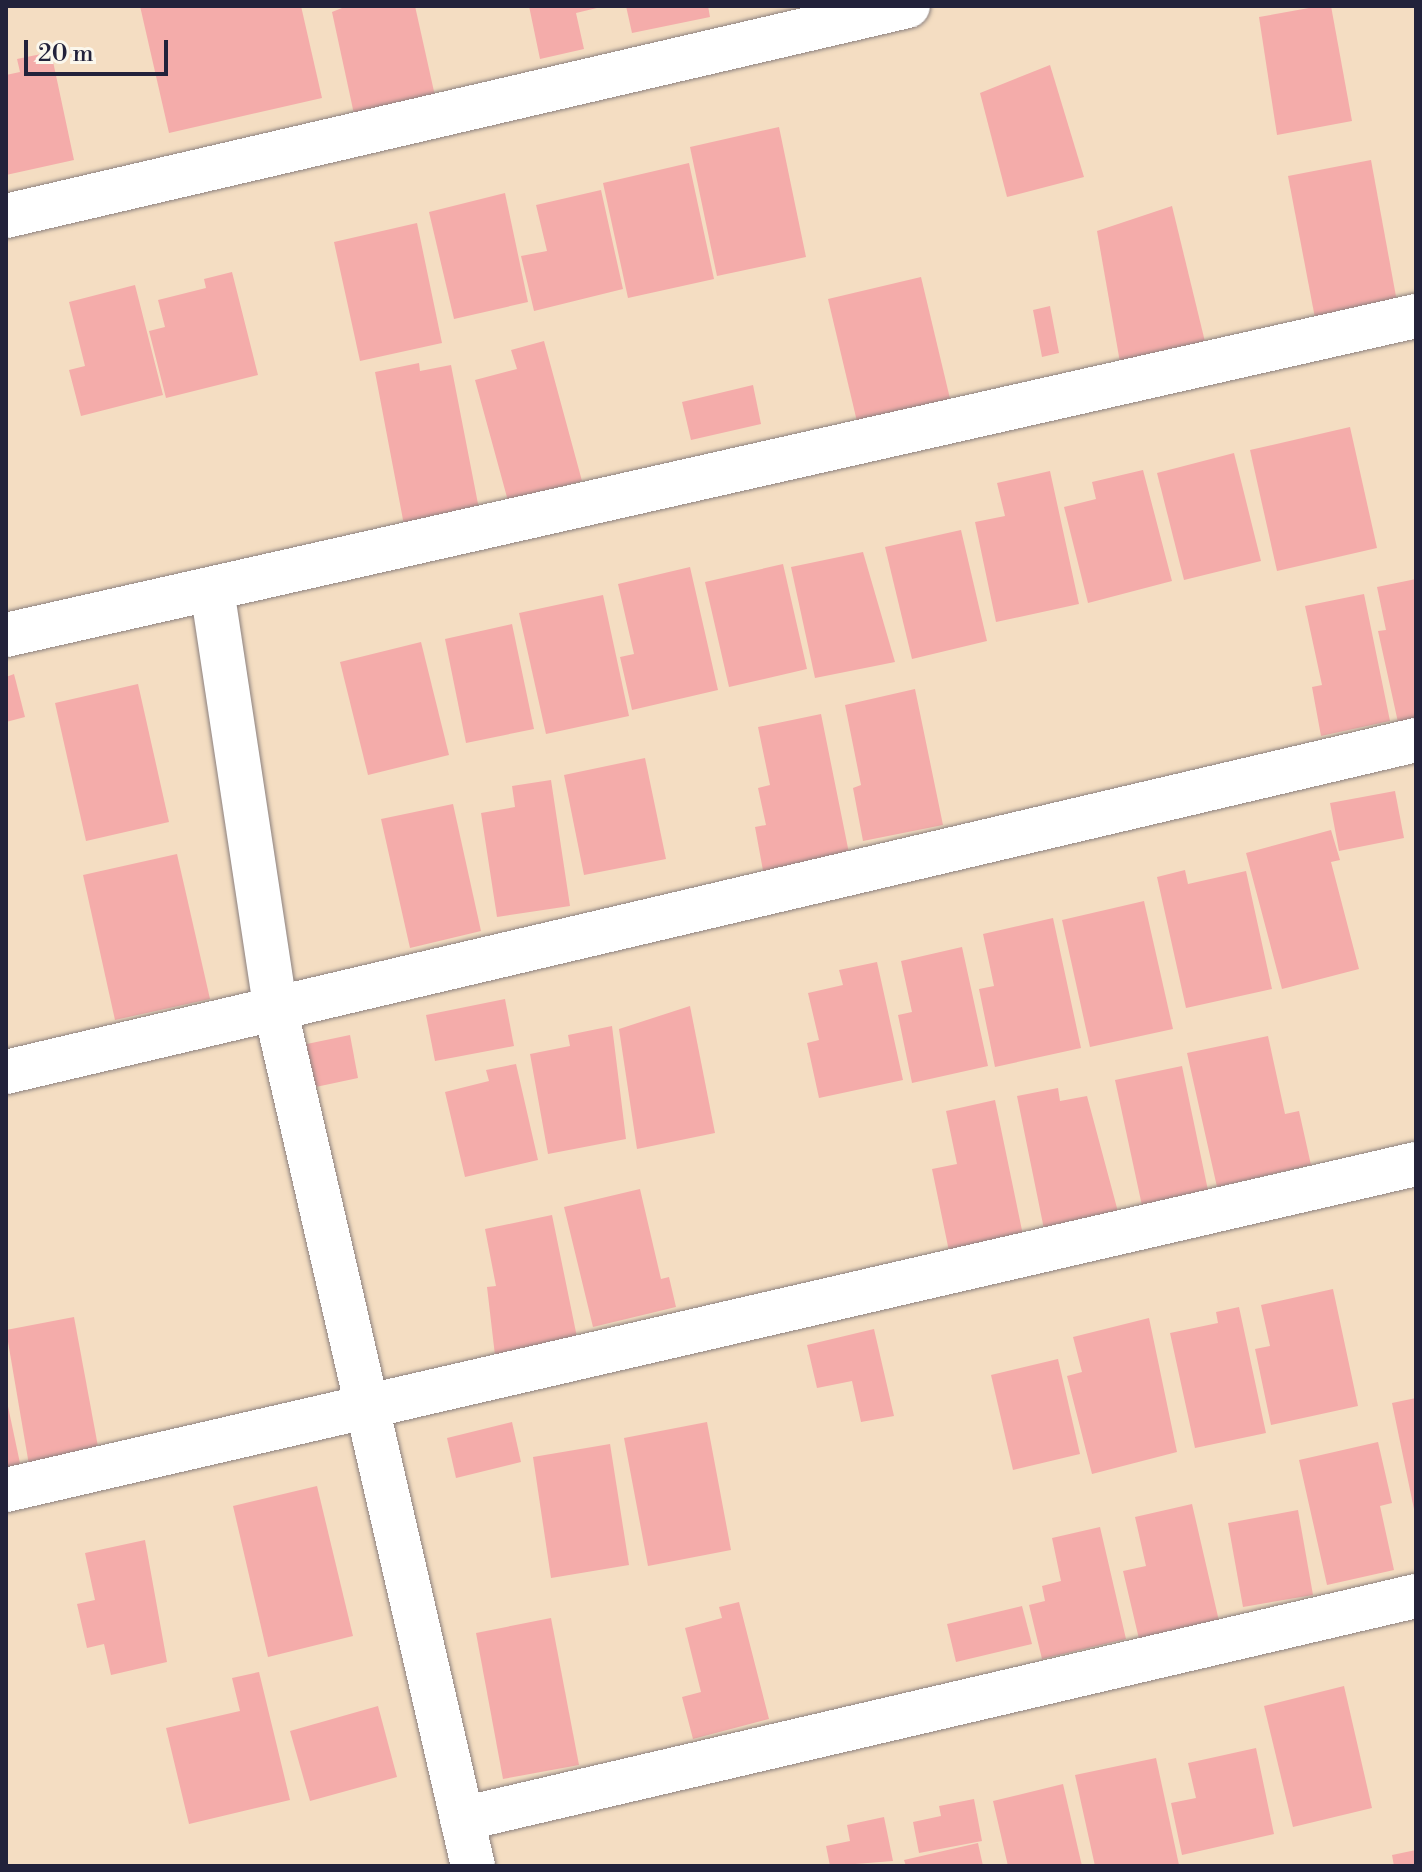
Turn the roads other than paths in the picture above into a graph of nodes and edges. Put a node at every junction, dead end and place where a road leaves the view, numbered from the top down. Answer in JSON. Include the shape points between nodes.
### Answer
{"nodes":[{"id":1,"x":908,"y":6,"type":"edge"},
{"id":2,"x":6,"y":216,"type":"edge"},
{"id":3,"x":1416,"y":316,"type":"edge"},
{"id":4,"x":212,"y":589,"type":"junction"},
{"id":5,"x":6,"y":635,"type":"edge"},
{"id":6,"x":1416,"y":740,"type":"edge"},
{"id":7,"x":276,"y":1012,"type":"junction"},
{"id":8,"x":6,"y":1072,"type":"edge"},
{"id":9,"x":1416,"y":1164,"type":"edge"},
{"id":10,"x":366,"y":1412,"type":"junction"},
{"id":11,"x":6,"y":1490,"type":"edge"},
{"id":12,"x":1416,"y":1596,"type":"edge"},
{"id":13,"x":462,"y":1819,"type":"junction"},
{"id":14,"x":473,"y":1866,"type":"edge"}],
"edges":[{"from":1,"to":2,"type":"street"},
{"from":3,"to":4,"type":"street"},
{"from":4,"to":5,"type":"street"},
{"from":4,"to":7,"type":"street"},
{"from":6,"to":7,"type":"street"},
{"from":7,"to":8,"type":"street"},
{"from":7,"to":10,"type":"street"},
{"from":9,"to":10,"type":"street"},
{"from":10,"to":11,"type":"street"},
{"from":10,"to":13,"type":"street"},
{"from":12,"to":13,"type":"street"},
{"from":13,"to":14,"type":"street"}]}
